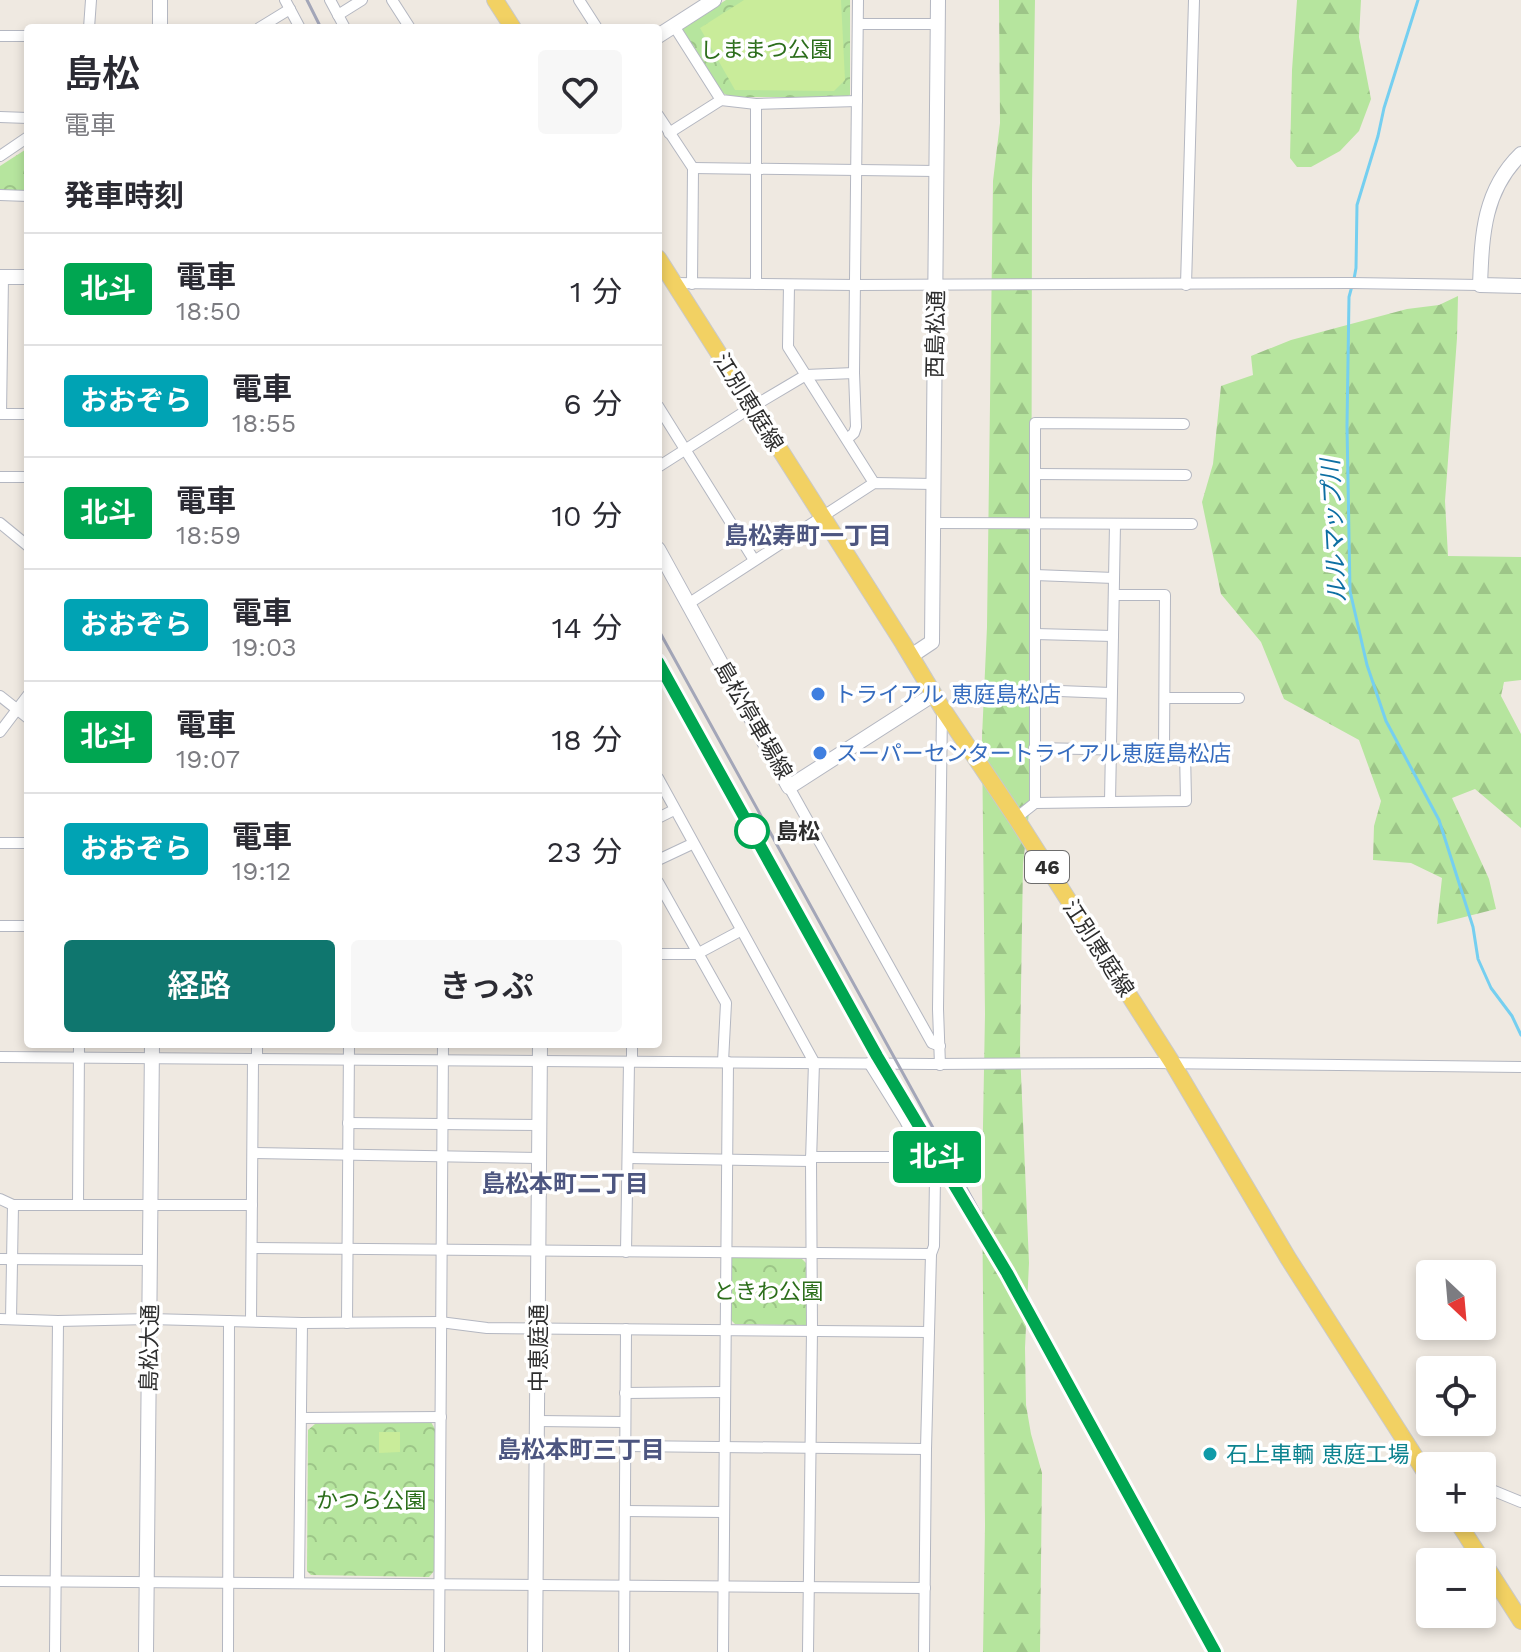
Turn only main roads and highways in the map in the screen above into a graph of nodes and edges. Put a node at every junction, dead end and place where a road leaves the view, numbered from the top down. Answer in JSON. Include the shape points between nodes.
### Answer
{"nodes":[{"id":1,"x":495,"y":0,"type":"edge"},
{"id":2,"x":510,"y":24,"type":"edge"},
{"id":3,"x":666,"y":283,"type":"edge"},
{"id":4,"x":1416,"y":1459,"type":"edge"},
{"id":5,"x":1464,"y":1532,"type":"edge"},
{"id":6,"x":1521,"y":1621,"type":"edge"}],
"edges":[{"from":1,"to":2,"type":"main road"},
{"from":3,"to":4,"type":"main road","name":"江別恵庭線","number":"46","via":[[752,407],[1173,1064]]},
{"from":5,"to":6,"type":"main road"}]}
